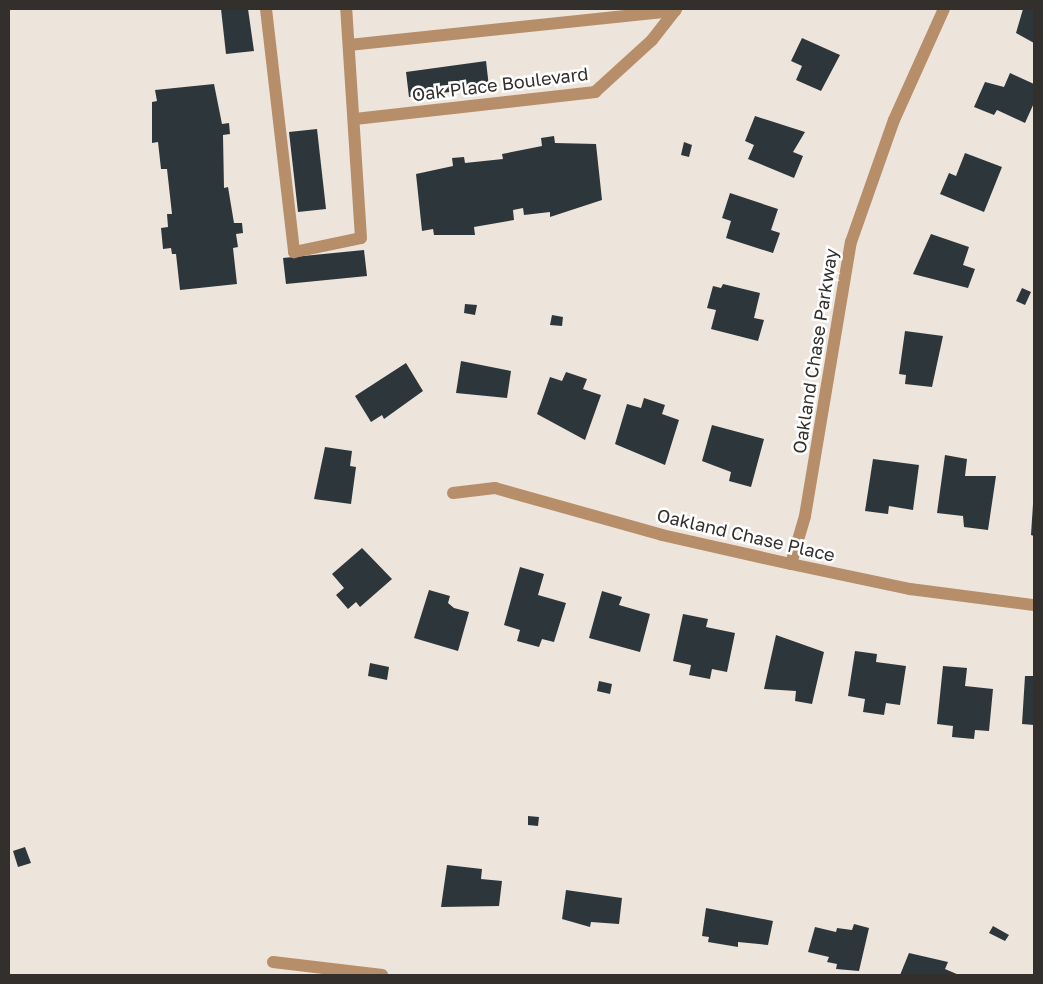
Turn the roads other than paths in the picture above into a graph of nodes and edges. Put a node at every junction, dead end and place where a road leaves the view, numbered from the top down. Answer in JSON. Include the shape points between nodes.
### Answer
{"nodes":[{"id":1,"x":266,"y":9,"type":"edge"},
{"id":2,"x":346,"y":9,"type":"edge"},
{"id":3,"x":944,"y":9,"type":"edge"},
{"id":4,"x":675,"y":10,"type":"edge"},
{"id":5,"x":349,"y":45,"type":"junction"},
{"id":6,"x":355,"y":119,"type":"junction"},
{"id":7,"x":453,"y":493,"type":"dead end"},
{"id":8,"x":791,"y":564,"type":"junction"},
{"id":9,"x":1034,"y":606,"type":"edge"},
{"id":10,"x":273,"y":962,"type":"dead end"},
{"id":11,"x":339,"y":973,"type":"edge"},
{"id":12,"x":382,"y":975,"type":"edge"}],
"edges":[{"from":1,"to":6,"type":"street","via":[[294,252],[362,238]]},
{"from":2,"to":5,"type":"street"},
{"from":3,"to":8,"type":"street","name":"Oakland Chase Parkway","via":[[894,120],[851,242],[805,516]]},
{"from":4,"to":5,"type":"street"},
{"from":4,"to":6,"type":"street","name":"Oak Place Boulevard","via":[[652,40],[595,92]]},
{"from":5,"to":6,"type":"street"},
{"from":7,"to":8,"type":"street","name":"Oakland Chase Place","via":[[495,488],[662,535]]},
{"from":8,"to":9,"type":"street","name":"Oakland Chase Place","via":[[910,589]]},
{"from":10,"to":11,"type":"street"},
{"from":11,"to":12,"type":"street"}]}
